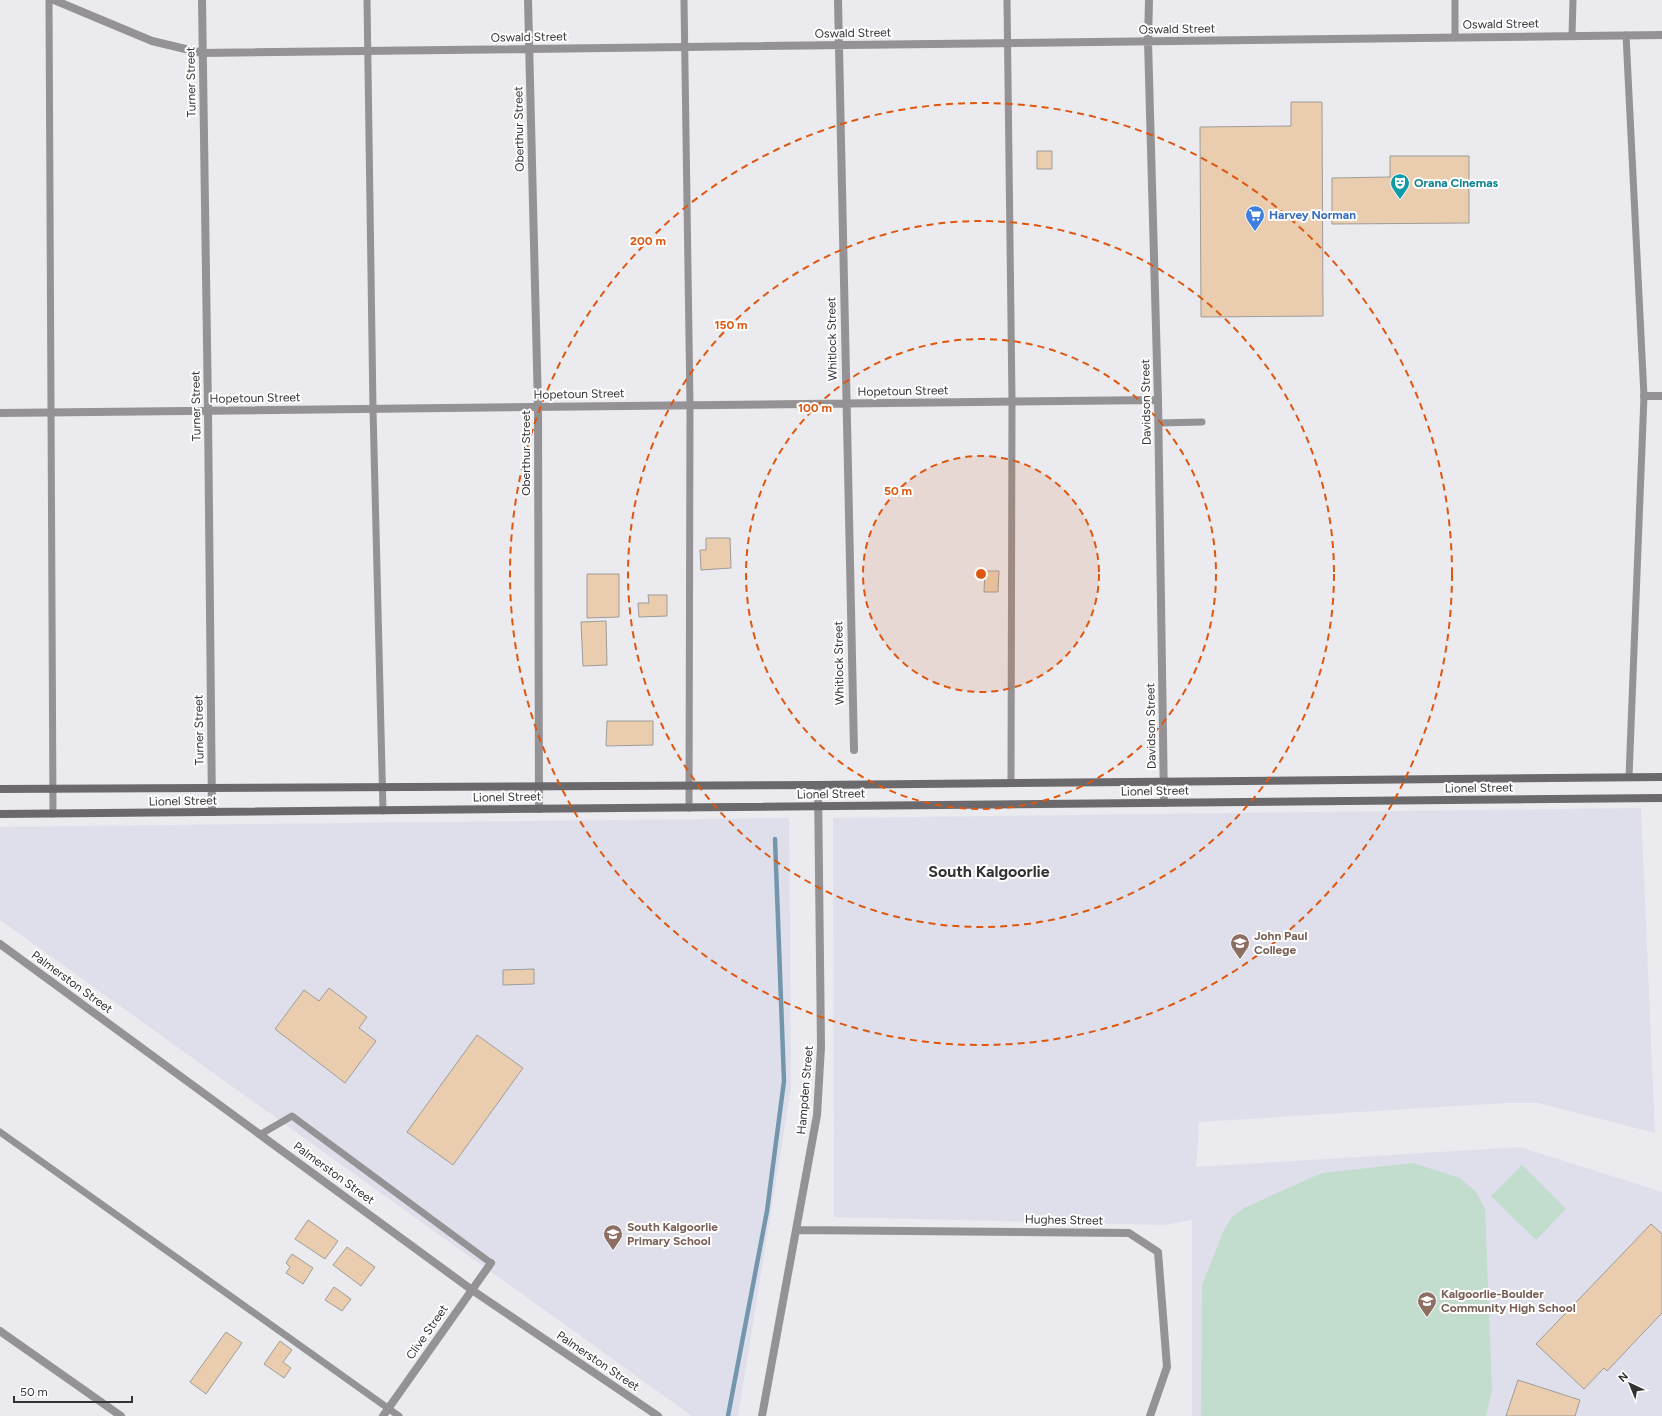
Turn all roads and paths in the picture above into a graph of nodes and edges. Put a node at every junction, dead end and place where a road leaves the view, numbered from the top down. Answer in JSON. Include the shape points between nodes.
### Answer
{"nodes":[{"id":1,"x":49,"y":0,"type":"edge"},
{"id":2,"x":54,"y":0,"type":"edge"},
{"id":3,"x":202,"y":0,"type":"edge"},
{"id":4,"x":367,"y":0,"type":"edge"},
{"id":5,"x":528,"y":0,"type":"edge"},
{"id":6,"x":684,"y":0,"type":"edge"},
{"id":7,"x":838,"y":0,"type":"edge"},
{"id":8,"x":1007,"y":0,"type":"edge"},
{"id":9,"x":1149,"y":0,"type":"edge"},
{"id":10,"x":1455,"y":0,"type":"edge"},
{"id":11,"x":1573,"y":0,"type":"edge"},
{"id":12,"x":1662,"y":34,"type":"edge"},
{"id":13,"x":1626,"y":35,"type":"junction"},
{"id":14,"x":1572,"y":36,"type":"junction"},
{"id":15,"x":1455,"y":37,"type":"junction"},
{"id":16,"x":1148,"y":41,"type":"junction"},
{"id":17,"x":1007,"y":43,"type":"junction"},
{"id":18,"x":838,"y":45,"type":"junction"},
{"id":19,"x":684,"y":47,"type":"junction"},
{"id":20,"x":529,"y":49,"type":"junction"},
{"id":21,"x":367,"y":51,"type":"junction"},
{"id":22,"x":202,"y":53,"type":"junction"},
{"id":23,"x":1644,"y":396,"type":"junction"},
{"id":24,"x":1662,"y":396,"type":"edge"},
{"id":25,"x":1158,"y":400,"type":"junction"},
{"id":26,"x":1012,"y":402,"type":"junction"},
{"id":27,"x":846,"y":403,"type":"junction"},
{"id":28,"x":690,"y":405,"type":"junction"},
{"id":29,"x":538,"y":407,"type":"junction"},
{"id":30,"x":372,"y":409,"type":"junction"},
{"id":31,"x":208,"y":411,"type":"junction"},
{"id":32,"x":0,"y":413,"type":"edge"},
{"id":33,"x":51,"y":413,"type":"junction"},
{"id":34,"x":1202,"y":422,"type":"dead end"},
{"id":35,"x":1159,"y":423,"type":"junction"},
{"id":36,"x":854,"y":750,"type":"dead end"},
{"id":37,"x":1629,"y":777,"type":"junction"},
{"id":38,"x":1662,"y":777,"type":"edge"},
{"id":39,"x":1164,"y":781,"type":"junction"},
{"id":40,"x":1011,"y":783,"type":"junction"},
{"id":41,"x":689,"y":785,"type":"junction"},
{"id":42,"x":818,"y":785,"type":"junction"},
{"id":43,"x":539,"y":786,"type":"junction"},
{"id":44,"x":382,"y":787,"type":"junction"},
{"id":45,"x":212,"y":788,"type":"junction"},
{"id":46,"x":0,"y":789,"type":"edge"},
{"id":47,"x":53,"y":789,"type":"junction"},
{"id":48,"x":1662,"y":798,"type":"edge"},
{"id":49,"x":1164,"y":803,"type":"junction"},
{"id":50,"x":819,"y":806,"type":"junction"},
{"id":51,"x":689,"y":808,"type":"junction"},
{"id":52,"x":539,"y":809,"type":"junction"},
{"id":53,"x":383,"y":811,"type":"junction"},
{"id":54,"x":212,"y":812,"type":"junction"},
{"id":55,"x":0,"y":814,"type":"edge"},
{"id":56,"x":53,"y":814,"type":"junction"},
{"id":57,"x":0,"y":944,"type":"edge"},
{"id":58,"x":0,"y":1132,"type":"edge"},
{"id":59,"x":261,"y":1134,"type":"junction"},
{"id":60,"x":797,"y":1230,"type":"junction"},
{"id":61,"x":491,"y":1263,"type":"joint"},
{"id":62,"x":472,"y":1290,"type":"junction"},
{"id":63,"x":0,"y":1331,"type":"edge"},
{"id":64,"x":389,"y":1408,"type":"junction"},
{"id":65,"x":121,"y":1416,"type":"edge"},
{"id":66,"x":384,"y":1416,"type":"edge"},
{"id":67,"x":399,"y":1416,"type":"edge"},
{"id":68,"x":658,"y":1416,"type":"edge"},
{"id":69,"x":762,"y":1416,"type":"edge"},
{"id":70,"x":1150,"y":1416,"type":"edge"}],
"edges":[{"from":1,"to":33,"type":"lane"},
{"from":2,"to":22,"type":"street","name":"Oswald Street","via":[[152,41]]},
{"from":3,"to":22,"type":"street","name":"Turner Street"},
{"from":4,"to":21,"type":"lane"},
{"from":5,"to":20,"type":"street","name":"Oberthur Street"},
{"from":6,"to":19,"type":"lane"},
{"from":7,"to":18,"type":"street","name":"Whitlock Street"},
{"from":8,"to":17,"type":"lane"},
{"from":9,"to":16,"type":"street","name":"Davidson Street"},
{"from":10,"to":15,"type":"lane"},
{"from":11,"to":14,"type":"lane"},
{"from":12,"to":13,"type":"street","name":"Oswald Street"},
{"from":13,"to":14,"type":"street","name":"Oswald Street"},
{"from":13,"to":23,"type":"lane"},
{"from":14,"to":15,"type":"street","name":"Oswald Street"},
{"from":15,"to":16,"type":"street","name":"Oswald Street"},
{"from":16,"to":17,"type":"street","name":"Oswald Street"},
{"from":16,"to":25,"type":"street","name":"Davidson Street"},
{"from":17,"to":18,"type":"street","name":"Oswald Street"},
{"from":17,"to":26,"type":"lane"},
{"from":18,"to":19,"type":"street","name":"Oswald Street"},
{"from":18,"to":27,"type":"street","name":"Whitlock Street"},
{"from":19,"to":20,"type":"street","name":"Oswald Street"},
{"from":19,"to":28,"type":"lane"},
{"from":20,"to":21,"type":"street","name":"Oswald Street"},
{"from":20,"to":29,"type":"street","name":"Oberthur Street"},
{"from":21,"to":22,"type":"street","name":"Oswald Street"},
{"from":21,"to":30,"type":"lane"},
{"from":22,"to":31,"type":"street","name":"Turner Street"},
{"from":23,"to":24,"type":"street"},
{"from":23,"to":37,"type":"lane"},
{"from":25,"to":26,"type":"street","name":"Hopetoun Street"},
{"from":25,"to":35,"type":"street","name":"Davidson Street"},
{"from":26,"to":27,"type":"street","name":"Hopetoun Street"},
{"from":26,"to":40,"type":"lane"},
{"from":27,"to":28,"type":"street","name":"Hopetoun Street"},
{"from":27,"to":36,"type":"street","name":"Whitlock Street"},
{"from":28,"to":29,"type":"street","name":"Hopetoun Street"},
{"from":28,"to":41,"type":"lane"},
{"from":29,"to":30,"type":"street","name":"Hopetoun Street"},
{"from":29,"to":43,"type":"street","name":"Oberthur Street"},
{"from":30,"to":31,"type":"street","name":"Hopetoun Street"},
{"from":30,"to":44,"type":"lane"},
{"from":31,"to":33,"type":"street","name":"Hopetoun Street"},
{"from":31,"to":45,"type":"street","name":"Turner Street"},
{"from":32,"to":33,"type":"street","name":"Hopetoun Street"},
{"from":33,"to":47,"type":"lane"},
{"from":34,"to":35,"type":"lane"},
{"from":35,"to":39,"type":"street","name":"Davidson Street"},
{"from":37,"to":38,"type":"street","name":"Lionel Street"},
{"from":37,"to":39,"type":"street","name":"Lionel Street"},
{"from":39,"to":40,"type":"street","name":"Lionel Street"},
{"from":39,"to":49,"type":"street","name":"Davidson Street"},
{"from":40,"to":42,"type":"street","name":"Lionel Street"},
{"from":41,"to":42,"type":"street","name":"Lionel Street"},
{"from":41,"to":43,"type":"street","name":"Lionel Street"},
{"from":41,"to":51,"type":"lane"},
{"from":42,"to":50,"type":"street","name":"Hampden Street"},
{"from":43,"to":44,"type":"street","name":"Lionel Street"},
{"from":43,"to":52,"type":"street","name":"Oberthur Street"},
{"from":44,"to":45,"type":"street","name":"Lionel Street"},
{"from":44,"to":53,"type":"lane"},
{"from":45,"to":47,"type":"street","name":"Lionel Street"},
{"from":45,"to":54,"type":"street","name":"Turner Street"},
{"from":46,"to":47,"type":"street","name":"Lionel Street"},
{"from":47,"to":56,"type":"lane"},
{"from":48,"to":49,"type":"street","name":"Lionel Street"},
{"from":49,"to":50,"type":"street","name":"Lionel Street"},
{"from":50,"to":51,"type":"street","name":"Lionel Street"},
{"from":50,"to":60,"type":"street","name":"Hampden Street","via":[[821,1047],[818,1115]]},
{"from":51,"to":52,"type":"street","name":"Lionel Street"},
{"from":52,"to":53,"type":"street","name":"Lionel Street"},
{"from":53,"to":54,"type":"street","name":"Lionel Street"},
{"from":54,"to":56,"type":"street","name":"Lionel Street"},
{"from":55,"to":56,"type":"street","name":"Lionel Street"},
{"from":57,"to":59,"type":"street","name":"Palmerston Street"},
{"from":58,"to":64,"type":"lane"},
{"from":59,"to":61,"type":"lane","via":[[292,1116]]},
{"from":59,"to":62,"type":"street","name":"Palmerston Street"},
{"from":60,"to":69,"type":"street","name":"Hampden Street"},
{"from":60,"to":70,"type":"street","name":"Hughes Street","via":[[1129,1233],[1158,1252],[1167,1367]]},
{"from":61,"to":62,"type":"street","name":"Clive Street"},
{"from":62,"to":64,"type":"street","name":"Clive Street"},
{"from":62,"to":68,"type":"street","name":"Palmerston Street"},
{"from":63,"to":65,"type":"street"},
{"from":64,"to":66,"type":"street","name":"Clive Street"},
{"from":64,"to":67,"type":"lane"}]}
